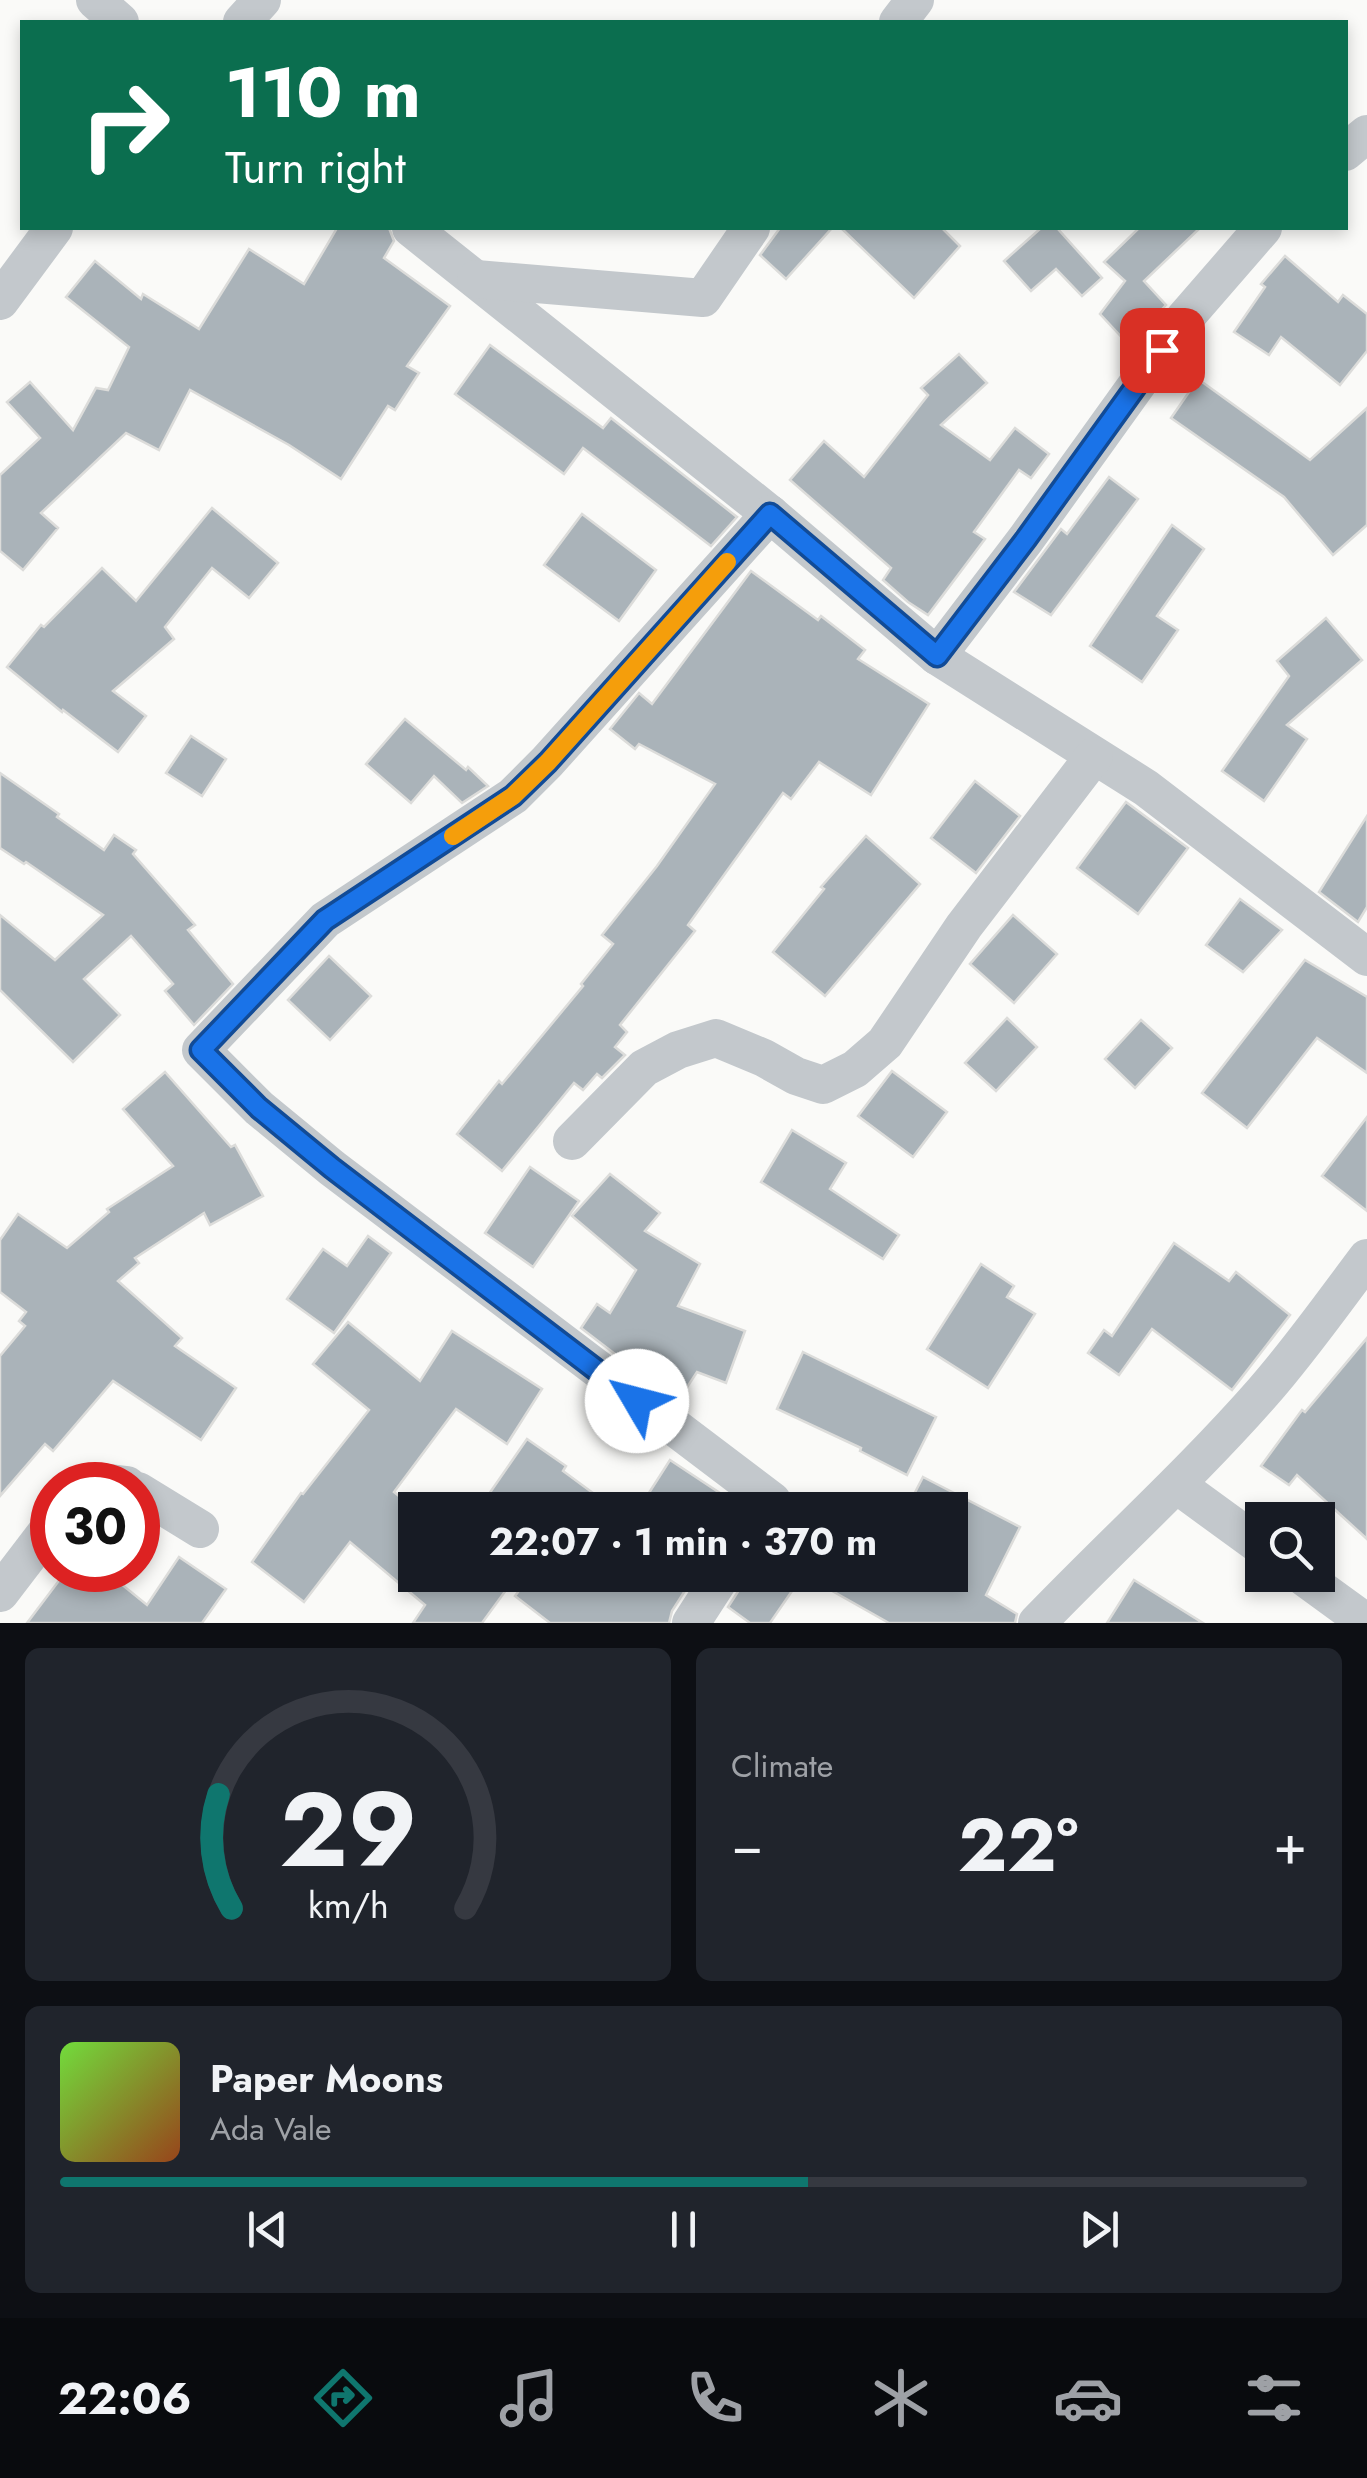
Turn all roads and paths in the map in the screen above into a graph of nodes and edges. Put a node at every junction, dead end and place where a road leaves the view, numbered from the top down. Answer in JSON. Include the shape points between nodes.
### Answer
{"nodes":[{"id":1,"x":95,"y":0,"type":"edge"},
{"id":2,"x":262,"y":0,"type":"edge"},
{"id":3,"x":118,"y":20,"type":"edge"},
{"id":4,"x":244,"y":20,"type":"edge"},
{"id":5,"x":53,"y":230,"type":"edge"},
{"id":6,"x":414,"y":230,"type":"edge"},
{"id":7,"x":750,"y":230,"type":"edge"},
{"id":8,"x":1261,"y":230,"type":"edge"},
{"id":9,"x":476,"y":279,"type":"junction"},
{"id":10,"x":0,"y":301,"type":"edge"},
{"id":11,"x":770,"y":514,"type":"junction"},
{"id":12,"x":937,"y":656,"type":"junction"},
{"id":13,"x":1094,"y":756,"type":"junction"},
{"id":14,"x":1367,"y":957,"type":"edge"},
{"id":15,"x":572,"y":1142,"type":"dead end"},
{"id":16,"x":1367,"y":1258,"type":"edge"},
{"id":17,"x":1177,"y":1485,"type":"junction"},
{"id":18,"x":760,"y":1492,"type":"edge"},
{"id":19,"x":160,"y":1504,"type":"edge"},
{"id":20,"x":200,"y":1529,"type":"dead end"},
{"id":21,"x":1245,"y":1535,"type":"edge"},
{"id":22,"x":30,"y":1554,"type":"edge"},
{"id":23,"x":711,"y":1592,"type":"edge"},
{"id":24,"x":1324,"y":1592,"type":"edge"},
{"id":25,"x":0,"y":1593,"type":"edge"},
{"id":26,"x":690,"y":1623,"type":"edge"},
{"id":27,"x":1037,"y":1623,"type":"edge"},
{"id":28,"x":1367,"y":1623,"type":"edge"}],
"edges":[{"from":1,"to":3,"type":"street"},
{"from":2,"to":4,"type":"street"},
{"from":5,"to":10,"type":"street"},
{"from":6,"to":9,"type":"street"},
{"from":7,"to":9,"type":"street","via":[[703,298]]},
{"from":8,"to":12,"type":"street","via":[[1184,318]]},
{"from":9,"to":11,"type":"street"},
{"from":11,"to":12,"type":"street"},
{"from":11,"to":18,"type":"street","via":[[513,796],[325,920],[201,1050],[332,1168]]},
{"from":12,"to":13,"type":"street"},
{"from":13,"to":14,"type":"street","via":[[1146,788]]},
{"from":13,"to":15,"type":"street","via":[[884,1044],[856,1069],[823,1085],[716,1038],[644,1068]]},
{"from":16,"to":17,"type":"street","via":[[1265,1390]]},
{"from":17,"to":21,"type":"street"},
{"from":17,"to":27,"type":"street"},
{"from":19,"to":20,"type":"street"},
{"from":22,"to":25,"type":"street"},
{"from":23,"to":26,"type":"street"},
{"from":24,"to":28,"type":"street"}]}
